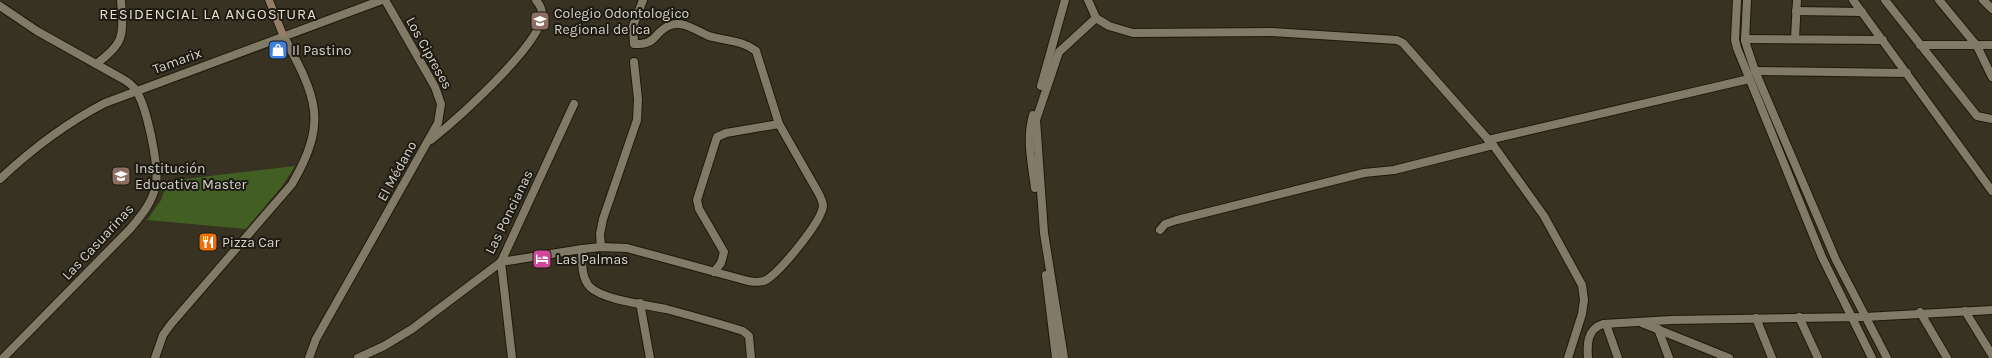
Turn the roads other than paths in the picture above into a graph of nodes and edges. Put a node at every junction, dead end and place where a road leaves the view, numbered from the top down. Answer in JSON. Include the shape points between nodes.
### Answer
{"nodes":[{"id":1,"x":120,"y":0,"type":"edge"},
{"id":2,"x":269,"y":0,"type":"edge"},
{"id":3,"x":383,"y":0,"type":"edge"},
{"id":4,"x":536,"y":0,"type":"edge"},
{"id":5,"x":643,"y":0,"type":"edge"},
{"id":6,"x":1065,"y":0,"type":"edge"},
{"id":7,"x":1088,"y":0,"type":"edge"},
{"id":8,"x":1737,"y":0,"type":"edge"},
{"id":9,"x":1747,"y":0,"type":"edge"},
{"id":10,"x":1797,"y":0,"type":"edge"},
{"id":11,"x":1853,"y":0,"type":"edge"},
{"id":12,"x":1885,"y":0,"type":"edge"},
{"id":13,"x":1939,"y":0,"type":"edge"},
{"id":14,"x":1983,"y":0,"type":"edge"},
{"id":15,"x":0,"y":6,"type":"edge"},
{"id":16,"x":1992,"y":10,"type":"edge"},
{"id":17,"x":1796,"y":11,"type":"junction"},
{"id":18,"x":1862,"y":12,"type":"junction"},
{"id":19,"x":1096,"y":18,"type":"junction"},
{"id":20,"x":283,"y":35,"type":"junction"},
{"id":21,"x":1745,"y":39,"type":"junction"},
{"id":22,"x":1795,"y":39,"type":"junction"},
{"id":23,"x":1883,"y":40,"type":"junction"},
{"id":24,"x":1920,"y":45,"type":"junction"},
{"id":25,"x":1992,"y":45,"type":"edge"},
{"id":26,"x":1977,"y":46,"type":"junction"},
{"id":27,"x":634,"y":62,"type":"dead end"},
{"id":28,"x":96,"y":64,"type":"junction"},
{"id":29,"x":1754,"y":71,"type":"junction"},
{"id":30,"x":1908,"y":73,"type":"junction"},
{"id":31,"x":1992,"y":77,"type":"edge"},
{"id":32,"x":1749,"y":79,"type":"junction"},
{"id":33,"x":136,"y":90,"type":"junction"},
{"id":34,"x":574,"y":104,"type":"dead end"},
{"id":35,"x":1992,"y":118,"type":"edge"},
{"id":36,"x":779,"y":124,"type":"junction"},
{"id":37,"x":428,"y":142,"type":"junction"},
{"id":38,"x":1490,"y":142,"type":"junction"},
{"id":39,"x":0,"y":179,"type":"edge"},
{"id":40,"x":1992,"y":191,"type":"edge"},
{"id":41,"x":1160,"y":230,"type":"dead end"},
{"id":42,"x":601,"y":247,"type":"junction"},
{"id":43,"x":582,"y":249,"type":"junction"},
{"id":44,"x":501,"y":262,"type":"junction"},
{"id":45,"x":714,"y":272,"type":"junction"},
{"id":46,"x":640,"y":303,"type":"junction"},
{"id":47,"x":1992,"y":310,"type":"edge"},
{"id":48,"x":1965,"y":311,"type":"junction"},
{"id":49,"x":1920,"y":312,"type":"junction"},
{"id":50,"x":1850,"y":316,"type":"junction"},
{"id":51,"x":1865,"y":316,"type":"junction"},
{"id":52,"x":1799,"y":317,"type":"junction"},
{"id":53,"x":1756,"y":318,"type":"junction"},
{"id":54,"x":1640,"y":322,"type":"junction"},
{"id":55,"x":1606,"y":324,"type":"junction"},
{"id":56,"x":1658,"y":329,"type":"junction"},
{"id":57,"x":1992,"y":355,"type":"edge"},
{"id":58,"x":1718,"y":356,"type":"edge"},
{"id":59,"x":3,"y":358,"type":"edge"},
{"id":60,"x":155,"y":358,"type":"edge"},
{"id":61,"x":309,"y":358,"type":"edge"},
{"id":62,"x":358,"y":358,"type":"edge"},
{"id":63,"x":512,"y":358,"type":"edge"},
{"id":64,"x":650,"y":358,"type":"edge"},
{"id":65,"x":751,"y":358,"type":"edge"},
{"id":66,"x":1056,"y":358,"type":"edge"},
{"id":67,"x":1064,"y":358,"type":"edge"},
{"id":68,"x":1568,"y":358,"type":"edge"},
{"id":69,"x":1588,"y":358,"type":"edge"},
{"id":70,"x":1618,"y":358,"type":"edge"},
{"id":71,"x":1669,"y":358,"type":"edge"},
{"id":72,"x":1729,"y":358,"type":"edge"},
{"id":73,"x":1772,"y":358,"type":"edge"},
{"id":74,"x":1818,"y":358,"type":"edge"},
{"id":75,"x":1872,"y":358,"type":"edge"},
{"id":76,"x":1887,"y":358,"type":"edge"},
{"id":77,"x":1947,"y":358,"type":"edge"}],
"edges":[{"from":1,"to":28,"type":"street","via":[[121,42],[115,51]]},
{"from":2,"to":20,"type":"street"},
{"from":3,"to":20,"type":"street","name":"Tamarix"},
{"from":3,"to":37,"type":"street","name":"Los Cipreses","via":[[439,96],[441,104],[438,123]]},
{"from":4,"to":37,"type":"street","name":"El Médano","via":[[542,8],[542,20],[528,44],[486,90],[449,126]]},
{"from":5,"to":36,"type":"street","via":[[631,30],[634,44],[652,42],[666,28],[679,24],[753,47],[758,55]]},
{"from":6,"to":66,"type":"street","via":[[1029,130]]},
{"from":7,"to":19,"type":"street"},
{"from":8,"to":32,"type":"street","via":[[1736,44]]},
{"from":9,"to":21,"type":"street"},
{"from":10,"to":17,"type":"street"},
{"from":11,"to":18,"type":"street"},
{"from":12,"to":24,"type":"street"},
{"from":13,"to":26,"type":"street"},
{"from":14,"to":16,"type":"street"},
{"from":15,"to":28,"type":"street"},
{"from":17,"to":18,"type":"street"},
{"from":17,"to":22,"type":"street"},
{"from":18,"to":23,"type":"street"},
{"from":19,"to":38,"type":"street","via":[[1116,30],[1133,32],[1272,32],[1397,40],[1403,43]]},
{"from":19,"to":67,"type":"street","via":[[1059,52],[1036,120],[1044,233]]},
{"from":20,"to":33,"type":"street","name":"Tamarix"},
{"from":20,"to":60,"type":"street","via":[[305,75],[315,104],[316,124],[309,152],[292,184],[171,324],[159,344]]},
{"from":21,"to":22,"type":"street"},
{"from":21,"to":29,"type":"street"},
{"from":22,"to":23,"type":"street"},
{"from":23,"to":30,"type":"street"},
{"from":24,"to":26,"type":"street"},
{"from":24,"to":35,"type":"street","via":[[1977,116]]},
{"from":25,"to":26,"type":"street"},
{"from":26,"to":31,"type":"street"},
{"from":27,"to":42,"type":"street","via":[[638,91],[637,121],[602,220]]},
{"from":28,"to":33,"type":"street"},
{"from":29,"to":30,"type":"street"},
{"from":29,"to":51,"type":"street","via":[[1836,260]]},
{"from":30,"to":40,"type":"street"},
{"from":32,"to":38,"type":"street"},
{"from":32,"to":50,"type":"street","via":[[1822,257]]},
{"from":33,"to":39,"type":"street","name":"Tamarix","via":[[77,117]]},
{"from":33,"to":59,"type":"street","name":"Las Casuarinas","via":[[158,167],[157,182],[151,199],[135,224],[119,242]]},
{"from":34,"to":44,"type":"street","name":"Las Poncianas"},
{"from":36,"to":45,"type":"street","via":[[726,133],[717,138],[697,200],[699,209],[724,252],[721,263]]},
{"from":36,"to":45,"type":"street","via":[[819,194],[823,205],[822,213],[803,240],[769,278],[759,282],[748,281]]},
{"from":37,"to":61,"type":"street","name":"El Médano","via":[[320,333]]},
{"from":38,"to":41,"type":"street","via":[[1394,170],[1364,173],[1177,220],[1166,224]]},
{"from":38,"to":68,"type":"street","via":[[1544,216],[1582,285],[1582,314]]},
{"from":42,"to":43,"type":"street"},
{"from":42,"to":45,"type":"street","via":[[627,248]]},
{"from":43,"to":44,"type":"street"},
{"from":43,"to":46,"type":"street","via":[[585,278],[591,288],[607,295]]},
{"from":44,"to":62,"type":"street","name":"Las Poncianas","via":[[412,329]]},
{"from":44,"to":63,"type":"street"},
{"from":46,"to":64,"type":"street"},
{"from":46,"to":65,"type":"street","via":[[743,331],[749,336]]},
{"from":47,"to":48,"type":"street"},
{"from":48,"to":49,"type":"street"},
{"from":48,"to":57,"type":"street"},
{"from":49,"to":51,"type":"street"},
{"from":49,"to":77,"type":"street"},
{"from":50,"to":51,"type":"street"},
{"from":50,"to":52,"type":"street"},
{"from":50,"to":75,"type":"street"},
{"from":51,"to":76,"type":"street"},
{"from":52,"to":53,"type":"street"},
{"from":52,"to":74,"type":"street"},
{"from":53,"to":54,"type":"street"},
{"from":53,"to":73,"type":"street"},
{"from":54,"to":55,"type":"street"},
{"from":54,"to":56,"type":"street"},
{"from":55,"to":69,"type":"street","via":[[1593,328]]},
{"from":55,"to":70,"type":"street"},
{"from":56,"to":58,"type":"street"},
{"from":56,"to":71,"type":"street"},
{"from":58,"to":72,"type":"street"}]}
